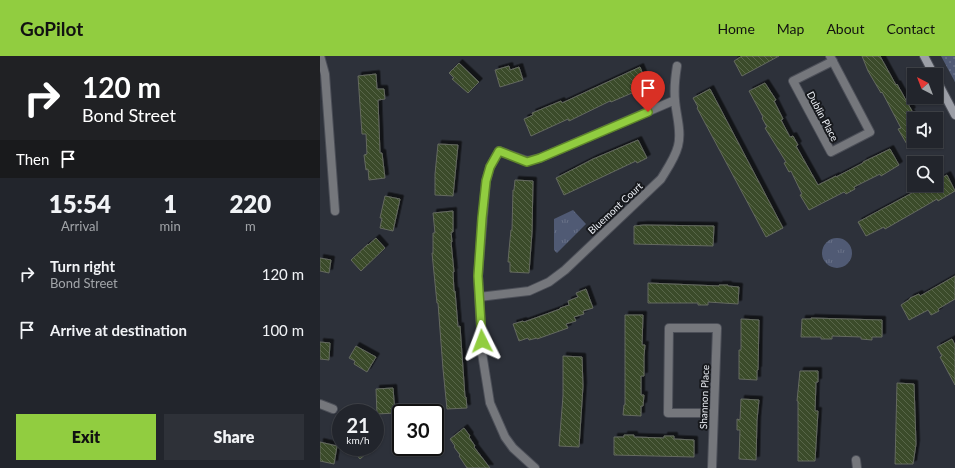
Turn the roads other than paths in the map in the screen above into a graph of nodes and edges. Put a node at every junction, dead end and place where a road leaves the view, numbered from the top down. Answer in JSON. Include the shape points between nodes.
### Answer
{"nodes":[{"id":1,"x":320,"y":56,"type":"edge"},
{"id":2,"x":924,"y":56,"type":"edge"},
{"id":3,"x":832,"y":59,"type":"edge"},
{"id":4,"x":677,"y":66,"type":"dead end"},
{"id":5,"x":930,"y":68,"type":"edge"},
{"id":6,"x":943,"y":92,"type":"edge"},
{"id":7,"x":675,"y":100,"type":"junction"},
{"id":8,"x":955,"y":115,"type":"edge"},
{"id":9,"x":335,"y":211,"type":"dead end"},
{"id":10,"x":480,"y":297,"type":"junction"},
{"id":11,"x":320,"y":404,"type":"edge"},
{"id":12,"x":332,"y":409,"type":"edge"},
{"id":13,"x":713,"y":413,"type":"junction"},
{"id":14,"x":535,"y":468,"type":"edge"},
{"id":15,"x":712,"y":468,"type":"edge"}],
"edges":[{"from":1,"to":9,"type":"street","via":[[324,74]]},
{"from":2,"to":5,"type":"main road"},
{"from":3,"to":3,"type":"street","name":"Dublin Place","via":[[793,81],[831,152],[870,132]]},
{"from":4,"to":7,"type":"street","name":"Bluemont Court"},
{"from":6,"to":8,"type":"main road"},
{"from":7,"to":10,"type":"street","name":"Bluemont Court","via":[[679,126],[678,146],[671,164],[661,179],[549,282],[529,291]]},
{"from":7,"to":10,"type":"street","via":[[527,162],[499,151],[486,181],[478,276]]},
{"from":10,"to":14,"type":"street","via":[[482,353],[490,403],[505,437]]},
{"from":11,"to":12,"type":"street"},
{"from":13,"to":13,"type":"street","name":"Shannon Place","via":[[717,328],[669,328],[668,413]]},
{"from":13,"to":15,"type":"street","name":"Shannon Place"}]}
